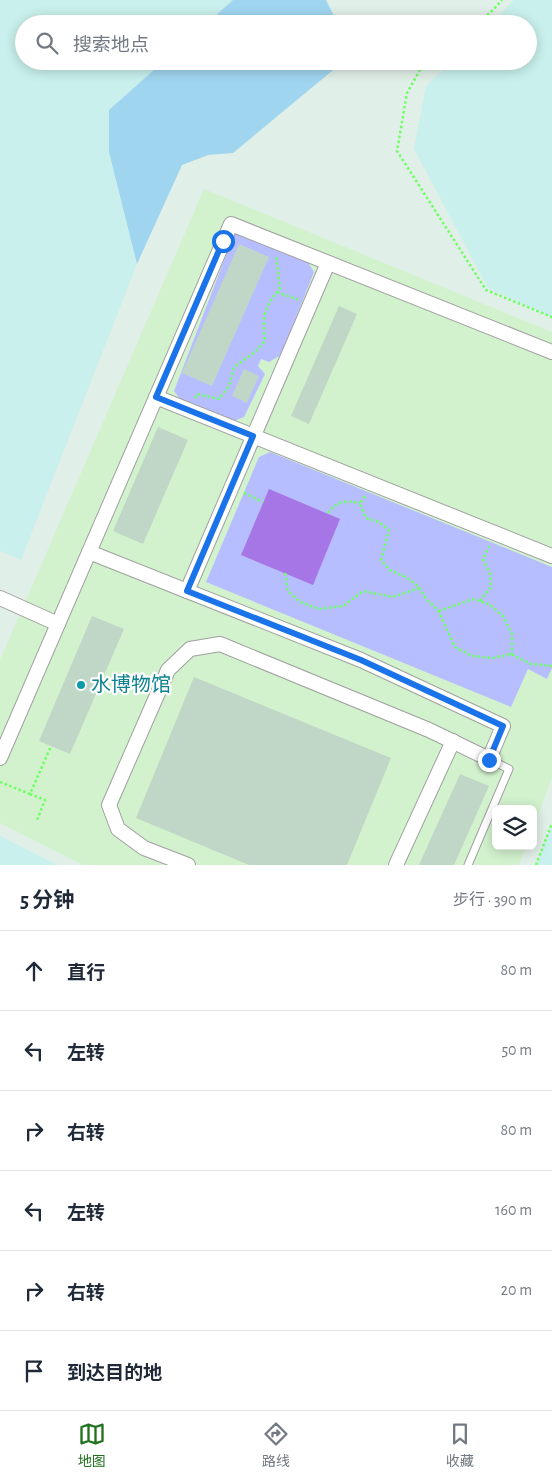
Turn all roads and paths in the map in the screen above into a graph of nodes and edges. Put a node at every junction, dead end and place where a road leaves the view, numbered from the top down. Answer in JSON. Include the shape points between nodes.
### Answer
{"nodes":[{"id":1,"x":502,"y":0,"type":"edge"},
{"id":2,"x":487,"y":15,"type":"edge"},
{"id":3,"x":420,"y":70,"type":"edge"},
{"id":4,"x":274,"y":241,"type":"junction"},
{"id":5,"x":328,"y":263,"type":"junction"},
{"id":6,"x":277,"y":292,"type":"junction"},
{"id":7,"x":310,"y":304,"type":"junction"},
{"id":8,"x":552,"y":317,"type":"edge"},
{"id":9,"x":552,"y":352,"type":"edge"},
{"id":10,"x":156,"y":397,"type":"junction"},
{"id":11,"x":190,"y":411,"type":"junction"},
{"id":12,"x":253,"y":436,"type":"junction"},
{"id":13,"x":372,"y":484,"type":"junction"},
{"id":14,"x":231,"y":488,"type":"junction"},
{"id":15,"x":263,"y":502,"type":"dead end"},
{"id":16,"x":360,"y":503,"type":"junction"},
{"id":17,"x":328,"y":513,"type":"dead end"},
{"id":18,"x":498,"y":535,"type":"junction"},
{"id":19,"x":89,"y":552,"type":"junction"},
{"id":20,"x":552,"y":556,"type":"edge"},
{"id":21,"x":284,"y":573,"type":"dead end"},
{"id":22,"x":419,"y":588,"type":"junction"},
{"id":23,"x":187,"y":591,"type":"junction"},
{"id":24,"x":0,"y":598,"type":"edge"},
{"id":25,"x":480,"y":601,"type":"junction"},
{"id":26,"x":439,"y":610,"type":"junction"},
{"id":27,"x":58,"y":624,"type":"junction"},
{"id":28,"x":512,"y":654,"type":"junction"},
{"id":29,"x":552,"y":666,"type":"edge"},
{"id":30,"x":452,"y":741,"type":"junction"},
{"id":31,"x":51,"y":746,"type":"dead end"},
{"id":32,"x":0,"y":758,"type":"edge"},
{"id":33,"x":489,"y":760,"type":"junction"},
{"id":34,"x":0,"y":782,"type":"edge"},
{"id":35,"x":30,"y":794,"type":"junction"},
{"id":36,"x":37,"y":820,"type":"dead end"},
{"id":37,"x":552,"y":824,"type":"edge"},
{"id":38,"x":188,"y":865,"type":"edge"},
{"id":39,"x":396,"y":865,"type":"edge"},
{"id":40,"x":468,"y":865,"type":"edge"},
{"id":41,"x":536,"y":865,"type":"edge"}],
"edges":[{"from":1,"to":2,"type":"path"},
{"from":3,"to":8,"type":"path","via":[[407,93],[397,151],[486,290]]},
{"from":4,"to":5,"type":"street"},
{"from":4,"to":6,"type":"path","via":[[280,289]]},
{"from":4,"to":10,"type":"street","via":[[231,224]]},
{"from":5,"to":7,"type":"street"},
{"from":5,"to":9,"type":"street"},
{"from":6,"to":7,"type":"path"},
{"from":6,"to":11,"type":"path","via":[[267,302],[263,325],[265,341],[234,367],[229,386],[219,399],[197,394]]},
{"from":7,"to":12,"type":"street"},
{"from":10,"to":11,"type":"street"},
{"from":10,"to":19,"type":"street"},
{"from":11,"to":12,"type":"street"},
{"from":12,"to":13,"type":"street"},
{"from":12,"to":14,"type":"street"},
{"from":13,"to":16,"type":"path"},
{"from":13,"to":18,"type":"street"},
{"from":14,"to":15,"type":"path"},
{"from":14,"to":23,"type":"street"},
{"from":16,"to":17,"type":"path","via":[[345,500],[334,505]]},
{"from":16,"to":22,"type":"path","via":[[366,518],[389,530],[382,560],[390,570],[406,576]]},
{"from":18,"to":20,"type":"street"},
{"from":18,"to":25,"type":"path","via":[[483,559],[490,573],[491,587]]},
{"from":19,"to":23,"type":"street"},
{"from":19,"to":27,"type":"street"},
{"from":21,"to":22,"type":"path","via":[[288,591],[300,602],[319,609],[343,606],[363,591],[393,597]]},
{"from":22,"to":26,"type":"path"},
{"from":23,"to":33,"type":"street","via":[[361,660],[503,726]]},
{"from":24,"to":27,"type":"street"},
{"from":25,"to":26,"type":"path","via":[[473,599]]},
{"from":25,"to":28,"type":"path","via":[[490,604],[503,616],[512,634]]},
{"from":26,"to":28,"type":"path","via":[[455,647],[472,656],[493,658]]},
{"from":27,"to":32,"type":"street"},
{"from":28,"to":29,"type":"path","via":[[531,664]]},
{"from":30,"to":33,"type":"street"},
{"from":30,"to":38,"type":"street","via":[[220,644],[190,649],[168,670],[109,805],[118,830],[144,848]]},
{"from":30,"to":39,"type":"street"},
{"from":31,"to":35,"type":"path"},
{"from":33,"to":40,"type":"lane","via":[[509,769]]},
{"from":34,"to":35,"type":"path"},
{"from":35,"to":36,"type":"path","via":[[45,800]]},
{"from":37,"to":41,"type":"path"}]}
